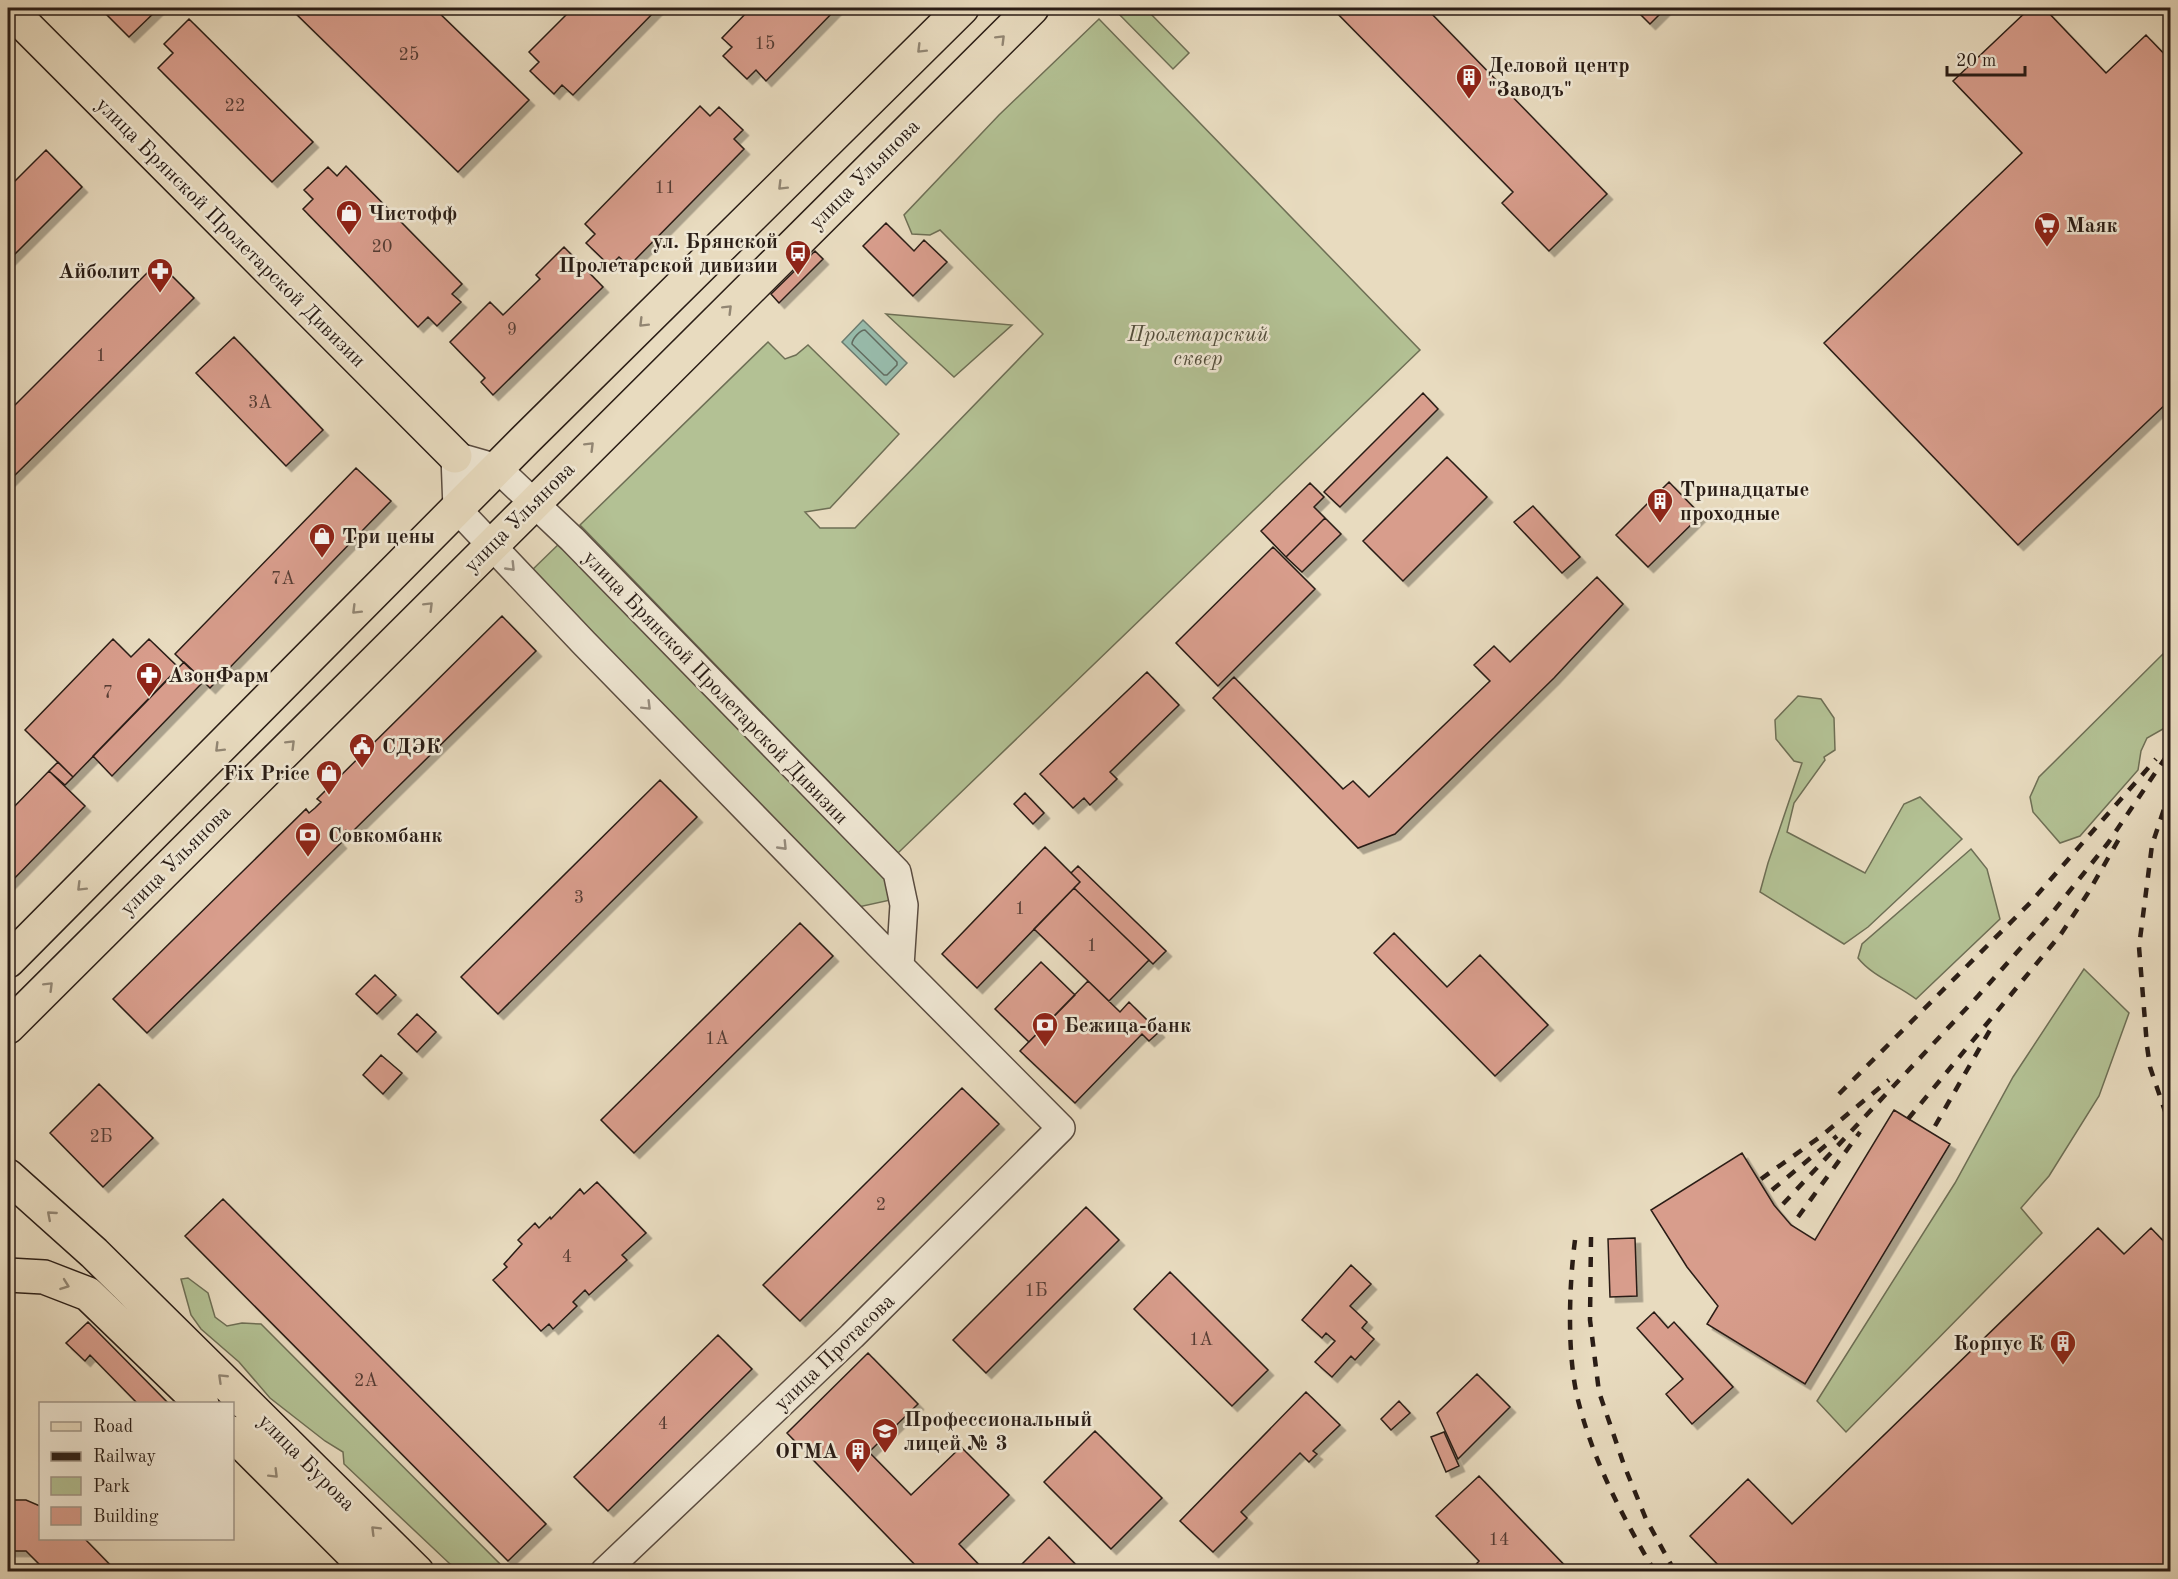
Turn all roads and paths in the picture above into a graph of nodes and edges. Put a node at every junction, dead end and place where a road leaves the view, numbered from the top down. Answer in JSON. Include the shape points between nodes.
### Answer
{"nodes":[{"id":1,"x":8,"y":8,"type":"edge"},
{"id":2,"x":962,"y":8,"type":"edge"},
{"id":3,"x":1032,"y":8,"type":"edge"},
{"id":4,"x":455,"y":456,"type":"junction"},
{"id":5,"x":497,"y":468,"type":"junction"},
{"id":6,"x":533,"y":502,"type":"junction"},
{"id":7,"x":457,"y":509,"type":"junction"},
{"id":8,"x":491,"y":545,"type":"junction"},
{"id":9,"x":8,"y":961,"type":"edge"},
{"id":10,"x":900,"y":966,"type":"junction"},
{"id":11,"x":8,"y":1027,"type":"edge"},
{"id":12,"x":8,"y":1176,"type":"edge"},
{"id":13,"x":8,"y":1275,"type":"edge"},
{"id":14,"x":200,"y":1402,"type":"edge"},
{"id":15,"x":234,"y":1435,"type":"edge"},
{"id":16,"x":371,"y":1572,"type":"edge"},
{"id":17,"x":417,"y":1572,"type":"edge"},
{"id":18,"x":604,"y":1572,"type":"edge"}],
"edges":[{"from":1,"to":4,"type":"main road","name":"улица Брянской Пролетарской Дивизии"},
{"from":2,"to":5,"type":"main road","one_way":true},
{"from":6,"to":3,"type":"main road","name":"улица Ульянова","one_way":true},
{"from":4,"to":5,"type":"street","name":"улица Брянской Пролетарской Дивизии"},
{"from":4,"to":7,"type":"street"},
{"from":5,"to":6,"type":"street","name":"улица Брянской Пролетарской Дивизии"},
{"from":5,"to":7,"type":"main road"},
{"from":6,"to":8,"type":"main road","name":"улица Ульянова"},
{"from":6,"to":10,"type":"street","name":"улица Брянской Пролетарской Дивизии","via":[[897,872],[904,904]]},
{"from":7,"to":8,"type":"street"},
{"from":7,"to":9,"type":"main road","one_way":true},
{"from":8,"to":10,"type":"street","one_way":true},
{"from":11,"to":8,"type":"main road","name":"улица Ульянова","one_way":true},
{"from":10,"to":18,"type":"street","name":"улица Протасова","via":[[1061,1128],[860,1328]]},
{"from":17,"to":12,"type":"main road","name":"улица Бурова","one_way":true,"via":[[94,1253]]},
{"from":13,"to":14,"type":"main road","one_way":true,"via":[[44,1277],[88,1293]]},
{"from":15,"to":16,"type":"main road","name":"улица Бурова","one_way":true}]}
